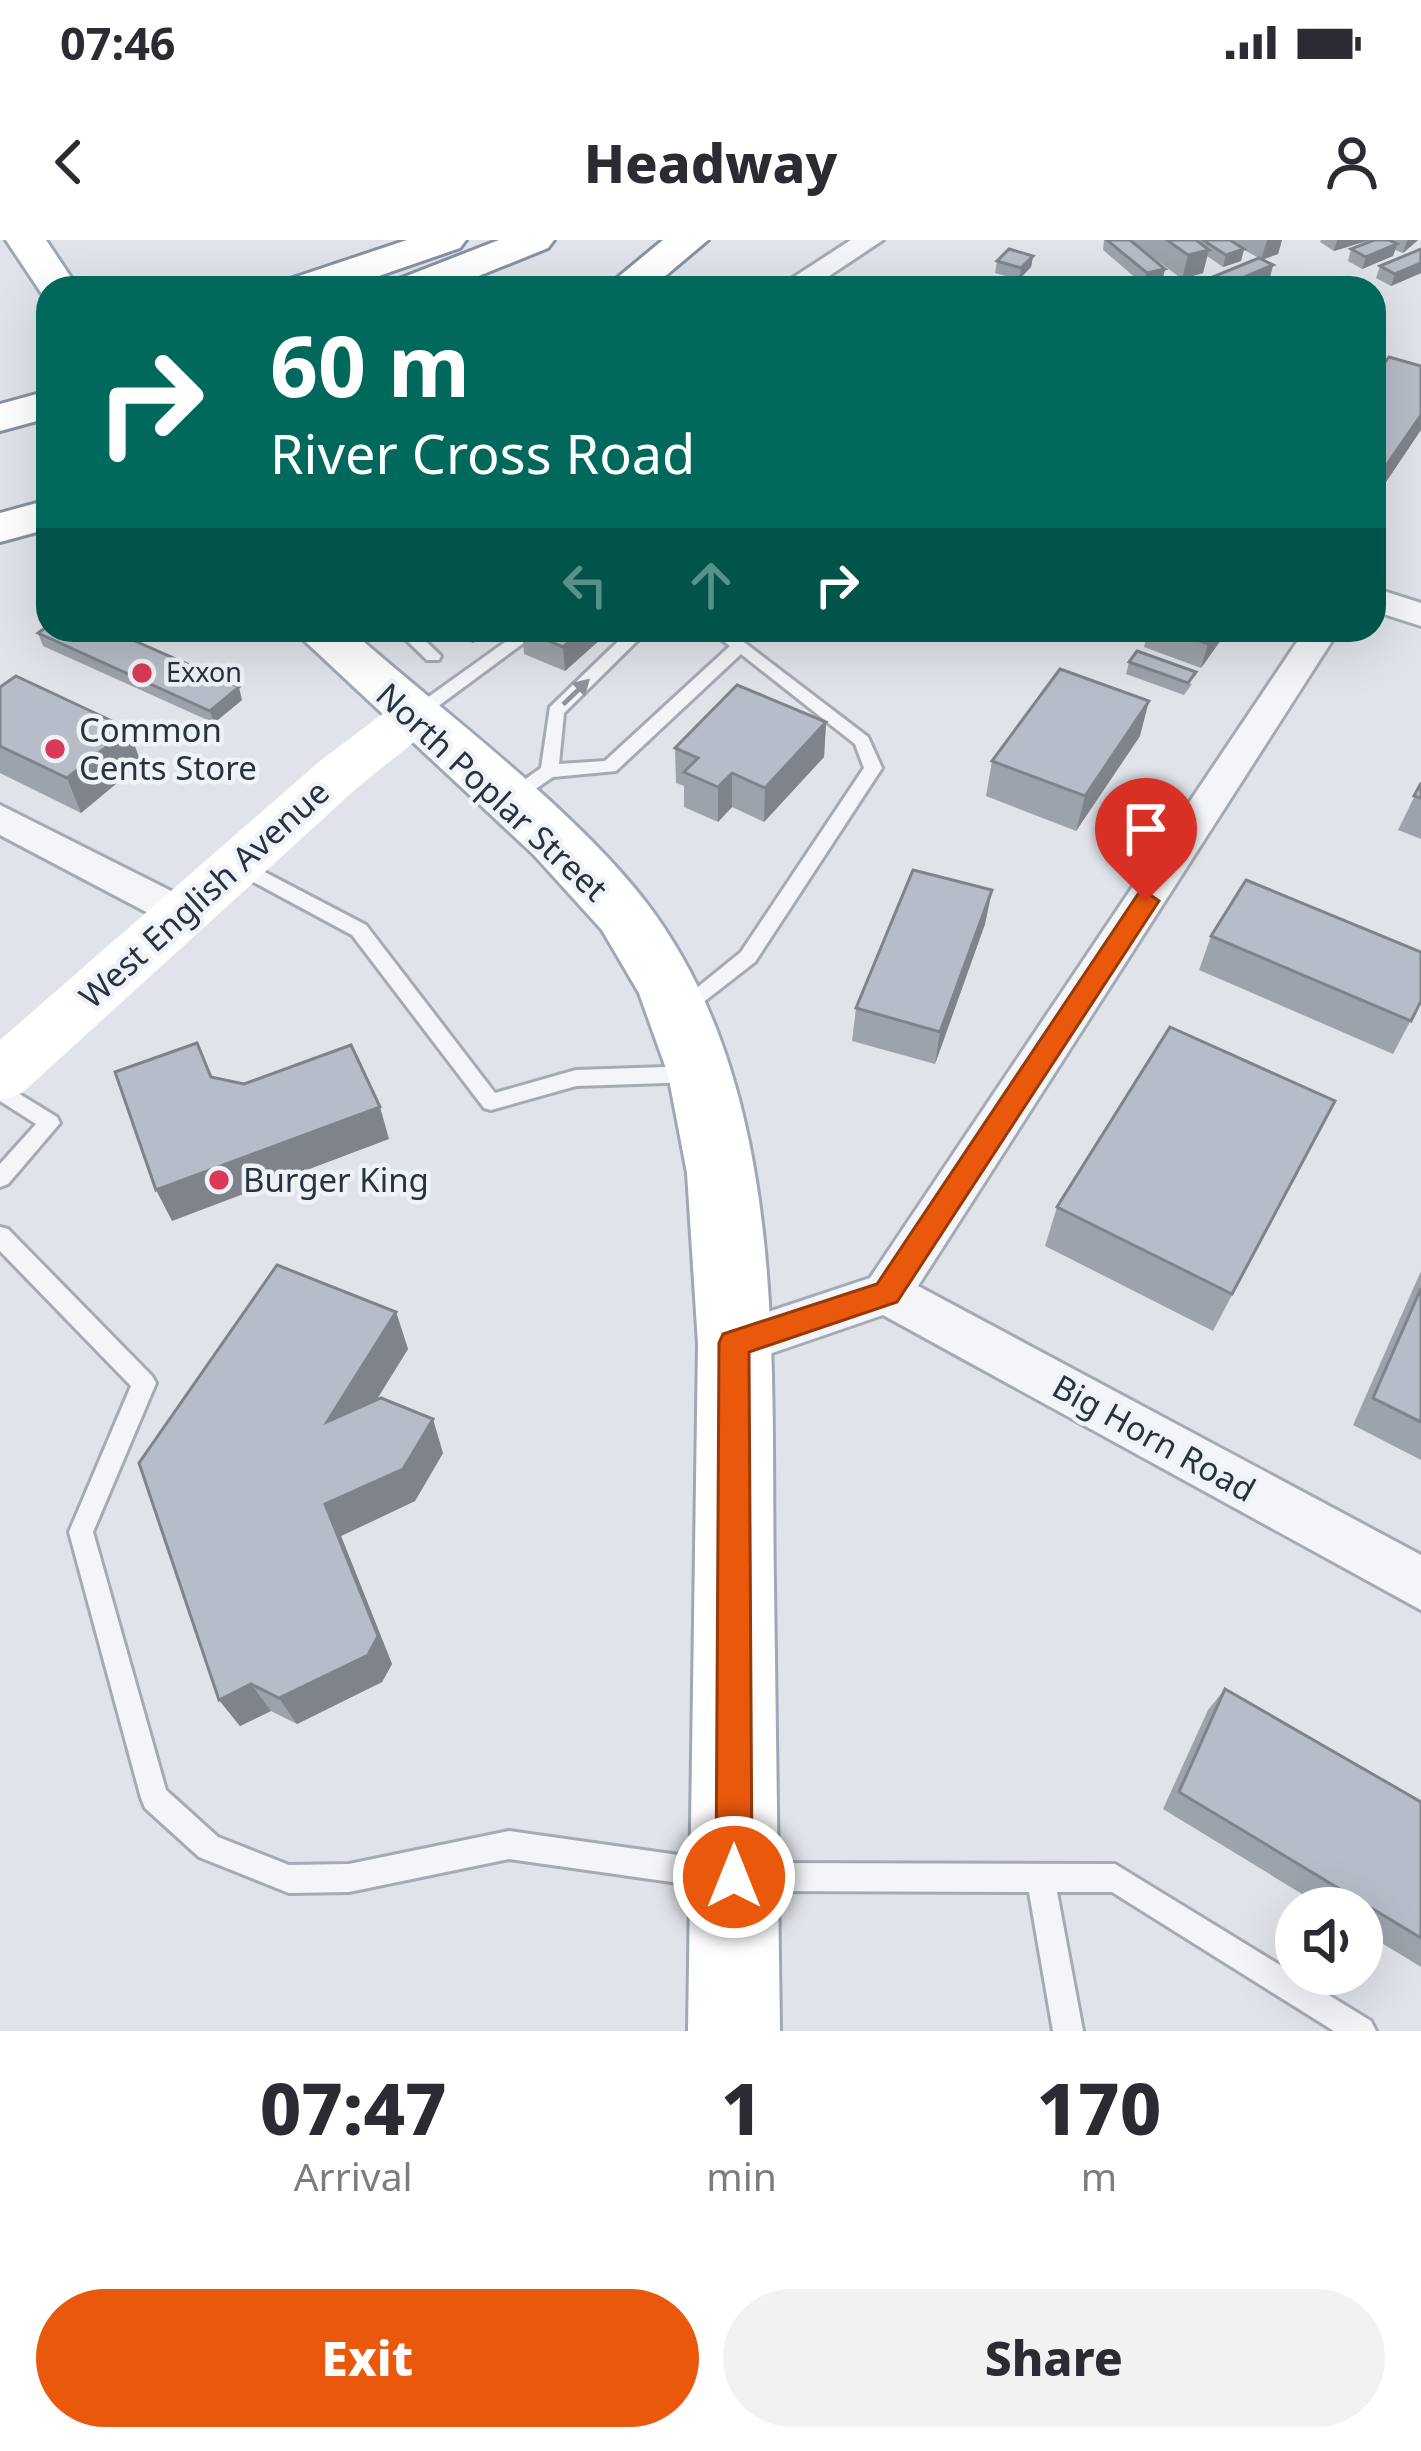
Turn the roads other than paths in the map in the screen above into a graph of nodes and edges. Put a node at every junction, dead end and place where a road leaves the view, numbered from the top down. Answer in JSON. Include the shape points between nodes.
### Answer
{"nodes":[{"id":1,"x":26,"y":240,"type":"edge"},
{"id":2,"x":446,"y":240,"type":"edge"},
{"id":3,"x":534,"y":240,"type":"edge"},
{"id":4,"x":688,"y":240,"type":"edge"},
{"id":5,"x":870,"y":240,"type":"edge"},
{"id":6,"x":50,"y":276,"type":"edge"},
{"id":7,"x":340,"y":276,"type":"edge"},
{"id":8,"x":443,"y":276,"type":"edge"},
{"id":9,"x":641,"y":276,"type":"edge"},
{"id":10,"x":811,"y":276,"type":"edge"},
{"id":11,"x":36,"y":408,"type":"edge"},
{"id":12,"x":1,"y":418,"type":"edge"},
{"id":13,"x":36,"y":518,"type":"edge"},
{"id":14,"x":0,"y":528,"type":"edge"},
{"id":15,"x":1386,"y":603,"type":"edge"},
{"id":16,"x":1421,"y":615,"type":"edge"},
{"id":17,"x":343,"y":642,"type":"edge"},
{"id":18,"x":408,"y":642,"type":"edge"},
{"id":19,"x":510,"y":642,"type":"edge"},
{"id":20,"x":628,"y":642,"type":"edge"},
{"id":21,"x":736,"y":642,"type":"edge"},
{"id":22,"x":1314,"y":642,"type":"edge"},
{"id":23,"x":740,"y":645,"type":"junction"},
{"id":24,"x":422,"y":687,"type":"junction"},
{"id":25,"x":529,"y":785,"type":"junction"},
{"id":26,"x":0,"y":818,"type":"edge"},
{"id":27,"x":238,"y":865,"type":"junction"},
{"id":28,"x":183,"y":914,"type":"junction"},
{"id":29,"x":689,"y":1043,"type":"junction"},
{"id":30,"x":0,"y":1076,"type":"edge"},
{"id":31,"x":0,"y":1090,"type":"edge"},
{"id":32,"x":0,"y":1178,"type":"edge"},
{"id":33,"x":0,"y":1236,"type":"edge"},
{"id":34,"x":887,"y":1293,"type":"junction"},
{"id":35,"x":734,"y":1343,"type":"junction"},
{"id":36,"x":1421,"y":1584,"type":"edge"},
{"id":37,"x":734,"y":1877,"type":"junction"},
{"id":38,"x":1041,"y":1878,"type":"junction"},
{"id":39,"x":734,"y":2031,"type":"edge"},
{"id":40,"x":1068,"y":2031,"type":"edge"},
{"id":41,"x":1360,"y":2031,"type":"edge"}],
"edges":[{"from":1,"to":6,"type":"main road"},
{"from":2,"to":7,"type":"main road"},
{"from":3,"to":8,"type":"main road"},
{"from":4,"to":9,"type":"main road"},
{"from":5,"to":10,"type":"street"},
{"from":11,"to":12,"type":"main road"},
{"from":13,"to":14,"type":"main road"},
{"from":15,"to":16,"type":"street"},
{"from":17,"to":24,"type":"main road","name":"North Poplar Street"},
{"from":18,"to":24,"type":"lane"},
{"from":19,"to":24,"type":"lane"},
{"from":25,"to":20,"type":"lane","one_way":true,"via":[[556,711]]},
{"from":21,"to":23,"type":"lane"},
{"from":22,"to":34,"type":"street"},
{"from":23,"to":25,"type":"lane","via":[[610,767]]},
{"from":23,"to":29,"type":"lane","via":[[862,741],[873,768]]},
{"from":24,"to":25,"type":"main road","name":"North Poplar Street"},
{"from":24,"to":27,"type":"street","name":"West English Avenue"},
{"from":25,"to":29,"type":"main road","name":"North Poplar Street","via":[[622,915]]},
{"from":26,"to":28,"type":"street"},
{"from":27,"to":28,"type":"street","name":"West English Avenue"},
{"from":27,"to":29,"type":"lane","via":[[359,930],[491,1102]]},
{"from":28,"to":30,"type":"street","name":"West English Avenue"},
{"from":29,"to":35,"type":"main road","name":"North Poplar Street","via":[[721,1173]]},
{"from":31,"to":32,"type":"lane","via":[[50,1123]]},
{"from":33,"to":37,"type":"lane","via":[[144,1383],[81,1532],[155,1798],[209,1847],[290,1879],[349,1878],[509,1845]]},
{"from":34,"to":35,"type":"street"},
{"from":34,"to":36,"type":"street","name":"Big Horn Road"},
{"from":35,"to":37,"type":"main road","name":"North Poplar Street"},
{"from":37,"to":38,"type":"lane"},
{"from":37,"to":39,"type":"main road","name":"North Poplar Street"},
{"from":38,"to":40,"type":"lane"},
{"from":38,"to":41,"type":"lane","via":[[1114,1878]]}]}
